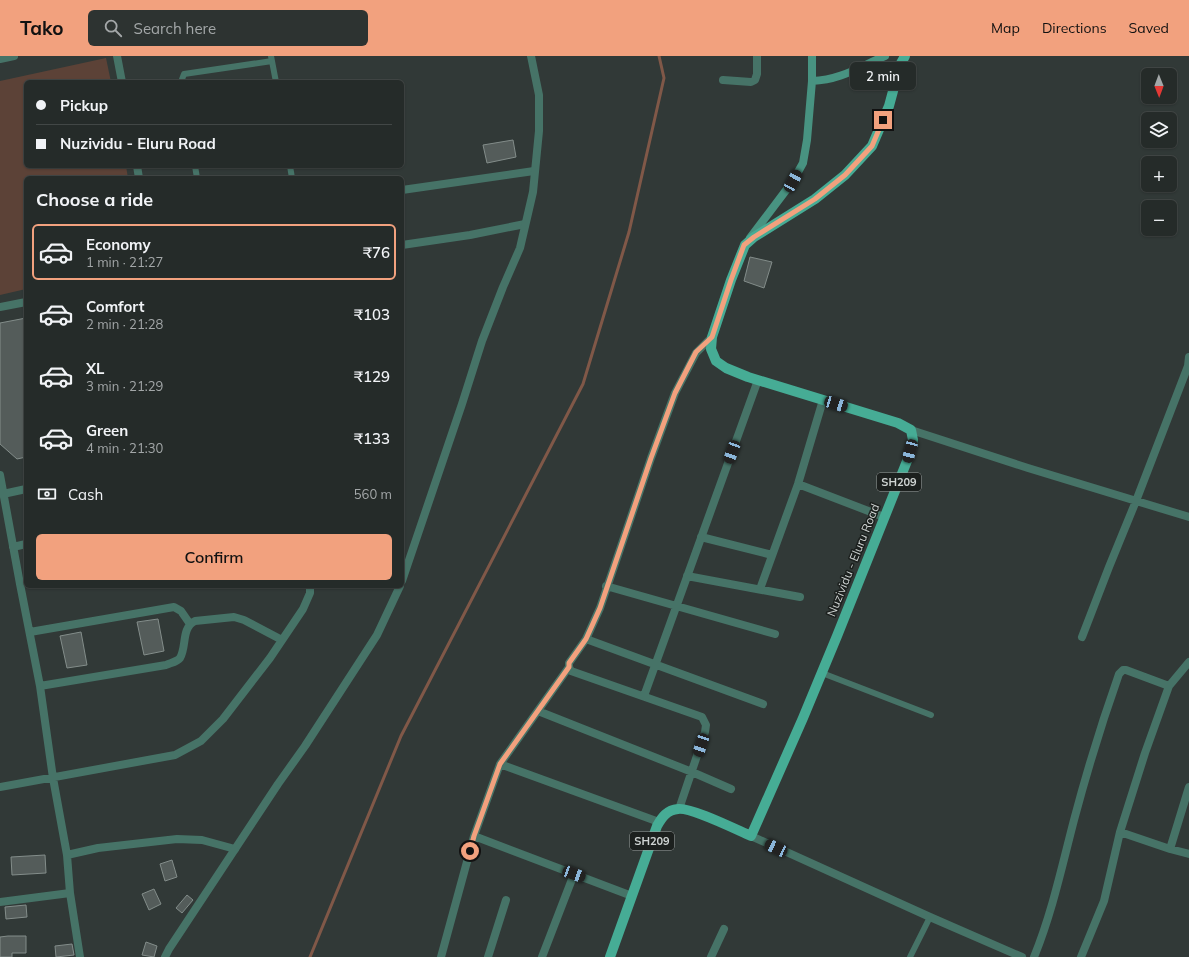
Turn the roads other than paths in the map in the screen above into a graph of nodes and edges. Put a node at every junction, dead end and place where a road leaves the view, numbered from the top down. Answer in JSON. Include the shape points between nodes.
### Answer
{"nodes":[{"id":1,"x":14,"y":56,"type":"edge"},
{"id":2,"x":117,"y":56,"type":"edge"},
{"id":3,"x":531,"y":56,"type":"edge"},
{"id":4,"x":758,"y":56,"type":"edge"},
{"id":5,"x":812,"y":56,"type":"edge"},
{"id":6,"x":885,"y":56,"type":"edge"},
{"id":7,"x":905,"y":56,"type":"edge"},
{"id":8,"x":0,"y":59,"type":"edge"},
{"id":9,"x":272,"y":59,"type":"edge"},
{"id":10,"x":122,"y":80,"type":"edge"},
{"id":11,"x":182,"y":80,"type":"edge"},
{"id":12,"x":276,"y":80,"type":"edge"},
{"id":13,"x":723,"y":80,"type":"dead end"},
{"id":14,"x":812,"y":81,"type":"junction"},
{"id":15,"x":534,"y":171,"type":"junction"},
{"id":16,"x":404,"y":190,"type":"edge"},
{"id":17,"x":525,"y":224,"type":"junction"},
{"id":18,"x":404,"y":245,"type":"edge"},
{"id":19,"x":744,"y":245,"type":"junction"},
{"id":20,"x":24,"y":302,"type":"edge"},
{"id":21,"x":0,"y":307,"type":"edge"},
{"id":22,"x":712,"y":337,"type":"junction"},
{"id":23,"x":1189,"y":357,"type":"edge"},
{"id":24,"x":1188,"y":366,"type":"edge"},
{"id":25,"x":758,"y":380,"type":"junction"},
{"id":26,"x":823,"y":400,"type":"junction"},
{"id":27,"x":911,"y":430,"type":"junction"},
{"id":28,"x":0,"y":475,"type":"edge"},
{"id":29,"x":798,"y":484,"type":"junction"},
{"id":30,"x":24,"y":489,"type":"edge"},
{"id":31,"x":3,"y":494,"type":"junction"},
{"id":32,"x":1136,"y":501,"type":"junction"},
{"id":33,"x":884,"y":517,"type":"junction"},
{"id":34,"x":1189,"y":517,"type":"edge"},
{"id":35,"x":701,"y":537,"type":"junction"},
{"id":36,"x":24,"y":544,"type":"edge"},
{"id":37,"x":13,"y":547,"type":"junction"},
{"id":38,"x":772,"y":555,"type":"junction"},
{"id":39,"x":404,"y":575,"type":"edge"},
{"id":40,"x":687,"y":576,"type":"junction"},
{"id":41,"x":23,"y":584,"type":"edge"},
{"id":42,"x":606,"y":586,"type":"junction"},
{"id":43,"x":310,"y":588,"type":"edge"},
{"id":44,"x":399,"y":588,"type":"edge"},
{"id":45,"x":760,"y":590,"type":"junction"},
{"id":46,"x":800,"y":597,"type":"dead end"},
{"id":47,"x":676,"y":606,"type":"junction"},
{"id":48,"x":190,"y":624,"type":"junction"},
{"id":49,"x":30,"y":632,"type":"junction"},
{"id":50,"x":775,"y":634,"type":"dead end"},
{"id":51,"x":1082,"y":637,"type":"dead end"},
{"id":52,"x":586,"y":639,"type":"junction"},
{"id":53,"x":282,"y":640,"type":"junction"},
{"id":54,"x":1189,"y":662,"type":"edge"},
{"id":55,"x":656,"y":664,"type":"junction"},
{"id":56,"x":569,"y":667,"type":"junction"},
{"id":57,"x":822,"y":673,"type":"junction"},
{"id":58,"x":40,"y":686,"type":"junction"},
{"id":59,"x":1169,"y":686,"type":"junction"},
{"id":60,"x":644,"y":696,"type":"junction"},
{"id":61,"x":763,"y":704,"type":"dead end"},
{"id":62,"x":538,"y":711,"type":"junction"},
{"id":63,"x":931,"y":715,"type":"dead end"},
{"id":64,"x":500,"y":764,"type":"junction"},
{"id":65,"x":692,"y":772,"type":"junction"},
{"id":66,"x":53,"y":778,"type":"junction"},
{"id":67,"x":1189,"y":786,"type":"edge"},
{"id":68,"x":0,"y":787,"type":"edge"},
{"id":69,"x":731,"y":789,"type":"dead end"},
{"id":70,"x":679,"y":809,"type":"junction"},
{"id":71,"x":659,"y":822,"type":"junction"},
{"id":72,"x":1120,"y":832,"type":"junction"},
{"id":73,"x":474,"y":836,"type":"junction"},
{"id":74,"x":751,"y":836,"type":"junction"},
{"id":75,"x":234,"y":849,"type":"junction"},
{"id":76,"x":1170,"y":849,"type":"junction"},
{"id":77,"x":1189,"y":854,"type":"edge"},
{"id":78,"x":67,"y":855,"type":"junction"},
{"id":79,"x":574,"y":874,"type":"junction"},
{"id":80,"x":70,"y":893,"type":"junction"},
{"id":81,"x":632,"y":896,"type":"junction"},
{"id":82,"x":506,"y":900,"type":"dead end"},
{"id":83,"x":0,"y":902,"type":"edge"},
{"id":84,"x":930,"y":918,"type":"junction"},
{"id":85,"x":724,"y":929,"type":"dead end"},
{"id":86,"x":80,"y":957,"type":"edge"},
{"id":87,"x":165,"y":957,"type":"edge"},
{"id":88,"x":441,"y":957,"type":"edge"},
{"id":89,"x":488,"y":957,"type":"edge"},
{"id":90,"x":542,"y":957,"type":"edge"},
{"id":91,"x":610,"y":957,"type":"edge"},
{"id":92,"x":710,"y":957,"type":"edge"},
{"id":93,"x":910,"y":957,"type":"edge"},
{"id":94,"x":1022,"y":957,"type":"edge"},
{"id":95,"x":1034,"y":957,"type":"edge"},
{"id":96,"x":1081,"y":957,"type":"edge"}],
"edges":[{"from":1,"to":8,"type":"street"},
{"from":2,"to":10,"type":"street"},
{"from":3,"to":15,"type":"street","via":[[539,95],[539,131]]},
{"from":4,"to":13,"type":"street","via":[[755,80]]},
{"from":5,"to":14,"type":"main road"},
{"from":6,"to":14,"type":"main road","via":[[843,76]]},
{"from":7,"to":19,"type":"main road","via":[[900,65],[889,106],[872,146],[845,175],[815,199]]},
{"from":9,"to":11,"type":"lane","via":[[184,74]]},
{"from":9,"to":12,"type":"lane"},
{"from":14,"to":19,"type":"main road","via":[[803,163],[793,181]]},
{"from":15,"to":16,"type":"street"},
{"from":15,"to":17,"type":"street","via":[[533,192]]},
{"from":17,"to":18,"type":"street"},
{"from":17,"to":39,"type":"street","via":[[520,248],[482,341]]},
{"from":19,"to":22,"type":"main road"},
{"from":20,"to":21,"type":"street"},
{"from":22,"to":25,"type":"main road","via":[[711,349],[716,360],[726,368]]},
{"from":22,"to":42,"type":"street","via":[[696,352],[675,393]]},
{"from":23,"to":24,"type":"street"},
{"from":24,"to":32,"type":"street"},
{"from":25,"to":26,"type":"main road"},
{"from":25,"to":35,"type":"street"},
{"from":26,"to":27,"type":"main road","via":[[898,423]]},
{"from":26,"to":29,"type":"street"},
{"from":27,"to":32,"type":"street"},
{"from":27,"to":33,"type":"main road","name":"Nuzividu - Eluru Road","number":"SH209","via":[[913,440],[907,461]]},
{"from":28,"to":31,"type":"street"},
{"from":29,"to":33,"type":"street"},
{"from":29,"to":38,"type":"street"},
{"from":30,"to":31,"type":"street"},
{"from":31,"to":37,"type":"street"},
{"from":32,"to":34,"type":"street"},
{"from":32,"to":51,"type":"street"},
{"from":33,"to":57,"type":"main road","name":"Nuzividu - Eluru Road","number":"SH209"},
{"from":35,"to":38,"type":"street"},
{"from":35,"to":40,"type":"street"},
{"from":36,"to":37,"type":"street"},
{"from":37,"to":41,"type":"street"},
{"from":38,"to":45,"type":"street"},
{"from":40,"to":45,"type":"street"},
{"from":40,"to":47,"type":"street"},
{"from":41,"to":49,"type":"street"},
{"from":42,"to":47,"type":"street"},
{"from":42,"to":52,"type":"street","via":[[600,608]]},
{"from":43,"to":53,"type":"street","via":[[303,609]]},
{"from":44,"to":75,"type":"street","via":[[377,635]]},
{"from":45,"to":46,"type":"street"},
{"from":47,"to":50,"type":"street"},
{"from":47,"to":55,"type":"street"},
{"from":48,"to":49,"type":"street","via":[[182,611],[174,607]]},
{"from":48,"to":53,"type":"street","via":[[195,621],[234,617]]},
{"from":48,"to":58,"type":"street","via":[[180,658],[174,662]]},
{"from":49,"to":58,"type":"street"},
{"from":52,"to":55,"type":"street"},
{"from":52,"to":56,"type":"street","via":[[569,663]]},
{"from":53,"to":66,"type":"street","via":[[222,719],[201,741],[175,755]]},
{"from":54,"to":59,"type":"street"},
{"from":55,"to":60,"type":"street"},
{"from":55,"to":61,"type":"street"},
{"from":56,"to":60,"type":"street","via":[[571,671]]},
{"from":56,"to":62,"type":"street"},
{"from":57,"to":63,"type":"lane"},
{"from":57,"to":74,"type":"main road","name":"Nuzividu - Eluru Road","number":"SH209"},
{"from":58,"to":66,"type":"street"},
{"from":59,"to":72,"type":"street"},
{"from":59,"to":95,"type":"street","via":[[1126,670],[1118,674],[1098,734],[1059,879]]},
{"from":60,"to":65,"type":"street","via":[[702,717],[705,721],[705,732]]},
{"from":62,"to":64,"type":"street"},
{"from":62,"to":65,"type":"street"},
{"from":64,"to":71,"type":"street"},
{"from":64,"to":73,"type":"street"},
{"from":65,"to":69,"type":"street"},
{"from":65,"to":70,"type":"street"},
{"from":66,"to":68,"type":"street"},
{"from":66,"to":78,"type":"street"},
{"from":67,"to":76,"type":"street"},
{"from":70,"to":71,"type":"main road","number":"SH209","via":[[668,812]]},
{"from":70,"to":74,"type":"main road"},
{"from":71,"to":81,"type":"main road","number":"SH209"},
{"from":72,"to":76,"type":"street"},
{"from":72,"to":96,"type":"street","via":[[1104,901]]},
{"from":73,"to":79,"type":"street"},
{"from":73,"to":88,"type":"street"},
{"from":74,"to":84,"type":"street"},
{"from":75,"to":78,"type":"street","via":[[202,840],[177,839],[98,848]]},
{"from":75,"to":87,"type":"street"},
{"from":76,"to":77,"type":"street"},
{"from":78,"to":80,"type":"street"},
{"from":79,"to":81,"type":"street"},
{"from":79,"to":90,"type":"street"},
{"from":80,"to":83,"type":"street"},
{"from":80,"to":86,"type":"street"},
{"from":81,"to":91,"type":"main road","number":"SH209"},
{"from":82,"to":89,"type":"street"},
{"from":84,"to":93,"type":"lane"},
{"from":84,"to":94,"type":"street"},
{"from":85,"to":92,"type":"street"}]}
